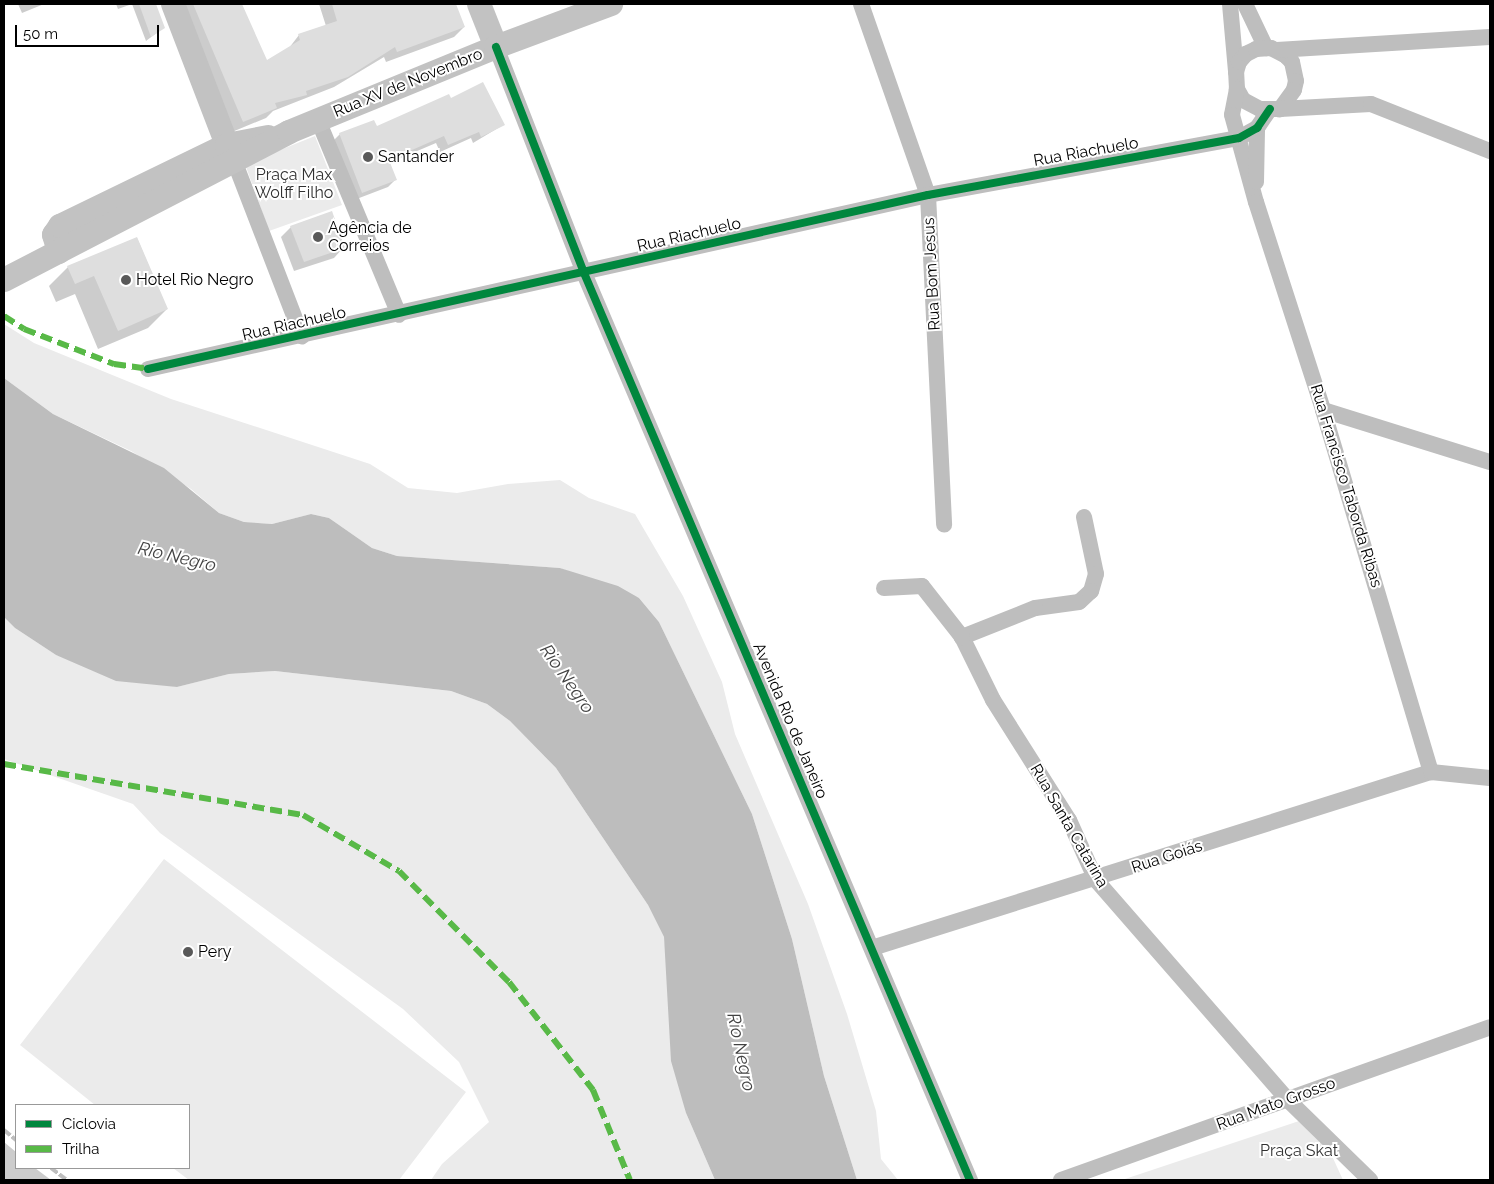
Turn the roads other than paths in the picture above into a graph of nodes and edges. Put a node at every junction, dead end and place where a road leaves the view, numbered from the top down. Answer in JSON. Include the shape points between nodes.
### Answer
{"nodes":[{"id":1,"x":173,"y":4,"type":"edge"},
{"id":2,"x":479,"y":4,"type":"edge"},
{"id":3,"x":611,"y":4,"type":"edge"},
{"id":4,"x":861,"y":4,"type":"edge"},
{"id":5,"x":1230,"y":4,"type":"edge"},
{"id":6,"x":1245,"y":4,"type":"edge"},
{"id":7,"x":1490,"y":37,"type":"edge"},
{"id":8,"x":496,"y":47,"type":"junction"},
{"id":9,"x":1271,"y":49,"type":"junction"},
{"id":10,"x":1236,"y":85,"type":"junction"},
{"id":11,"x":1275,"y":109,"type":"junction"},
{"id":12,"x":318,"y":120,"type":"junction"},
{"id":13,"x":1258,"y":128,"type":"junction"},
{"id":14,"x":1239,"y":138,"type":"junction"},
{"id":15,"x":1490,"y":152,"type":"edge"},
{"id":16,"x":231,"y":154,"type":"junction"},
{"id":17,"x":928,"y":195,"type":"junction"},
{"id":18,"x":1256,"y":202,"type":"junction"},
{"id":19,"x":584,"y":273,"type":"junction"},
{"id":20,"x":4,"y":280,"type":"edge"},
{"id":21,"x":399,"y":315,"type":"junction"},
{"id":22,"x":302,"y":337,"type":"junction"},
{"id":23,"x":148,"y":369,"type":"dead end"},
{"id":24,"x":1323,"y":410,"type":"junction"},
{"id":25,"x":1490,"y":462,"type":"edge"},
{"id":26,"x":1084,"y":517,"type":"dead end"},
{"id":27,"x":944,"y":524,"type":"dead end"},
{"id":28,"x":884,"y":588,"type":"dead end"},
{"id":29,"x":962,"y":637,"type":"junction"},
{"id":30,"x":1431,"y":772,"type":"junction"},
{"id":31,"x":1490,"y":778,"type":"edge"},
{"id":32,"x":1096,"y":880,"type":"junction"},
{"id":33,"x":872,"y":948,"type":"junction"},
{"id":34,"x":1490,"y":1026,"type":"edge"},
{"id":35,"x":1288,"y":1100,"type":"junction"},
{"id":36,"x":1344,"y":1158,"type":"junction"},
{"id":37,"x":970,"y":1180,"type":"edge"},
{"id":38,"x":1061,"y":1180,"type":"edge"},
{"id":39,"x":1354,"y":1180,"type":"edge"},
{"id":40,"x":1370,"y":1180,"type":"edge"}],
"edges":[{"from":1,"to":16,"type":"main road"},
{"from":2,"to":8,"type":"main road"},
{"from":3,"to":8,"type":"main road","name":"Rua XV de Novembro"},
{"from":4,"to":17,"type":"street","name":"Rua Bom Jesus"},
{"from":5,"to":10,"type":"street"},
{"from":6,"to":9,"type":"street"},
{"from":7,"to":9,"type":"street"},
{"from":8,"to":12,"type":"main road","name":"Rua XV de Novembro"},
{"from":8,"to":19,"type":"street","name":"Avenida Rio de Janeiro"},
{"from":9,"to":10,"type":"street","via":[[1256,49],[1239,62]]},
{"from":9,"to":11,"type":"street","via":[[1292,62],[1296,81],[1294,90]]},
{"from":10,"to":11,"type":"street","via":[[1251,106]]},
{"from":10,"to":14,"type":"street","name":"Rua Francisco Taborda Ribas","via":[[1232,115]]},
{"from":11,"to":13,"type":"street"},
{"from":11,"to":15,"type":"street","via":[[1371,104]]},
{"from":12,"to":16,"type":"main road","name":"Rua XV de Novembro"},
{"from":12,"to":21,"type":"street"},
{"from":13,"to":14,"type":"street","name":"Rua Riachuelo"},
{"from":13,"to":18,"type":"street","name":"Rua Francisco Taborda Ribas"},
{"from":14,"to":17,"type":"street","name":"Rua Riachuelo"},
{"from":14,"to":18,"type":"street","name":"Rua Francisco Taborda Ribas"},
{"from":16,"to":20,"type":"main road","name":"Rua XV de Novembro","via":[[60,226],[54,235],[58,252]]},
{"from":16,"to":22,"type":"street"},
{"from":17,"to":19,"type":"street","name":"Rua Riachuelo"},
{"from":17,"to":27,"type":"street","name":"Rua Bom Jesus"},
{"from":18,"to":24,"type":"street","name":"Rua Francisco Taborda Ribas"},
{"from":19,"to":21,"type":"street","name":"Rua Riachuelo"},
{"from":19,"to":33,"type":"street","name":"Avenida Rio de Janeiro"},
{"from":21,"to":22,"type":"street","name":"Rua Riachuelo"},
{"from":22,"to":23,"type":"street","name":"Rua Riachuelo"},
{"from":24,"to":25,"type":"street"},
{"from":24,"to":30,"type":"street","name":"Rua Francisco Taborda Ribas"},
{"from":26,"to":29,"type":"street","via":[[1096,574],[1091,591],[1079,602],[1035,608]]},
{"from":28,"to":29,"type":"street","name":"Rua Santa Catarina","via":[[922,586]]},
{"from":29,"to":32,"type":"street","name":"Rua Santa Catarina","via":[[993,700],[1069,820]]},
{"from":30,"to":31,"type":"street"},
{"from":30,"to":32,"type":"street","name":"Rua Goiás"},
{"from":32,"to":33,"type":"street","name":"Rua Goiás"},
{"from":32,"to":35,"type":"street","name":"Rua Santa Catarina"},
{"from":33,"to":37,"type":"street","name":"Avenida Rio de Janeiro"},
{"from":34,"to":35,"type":"street","name":"Rua Mato Grosso"},
{"from":35,"to":36,"type":"street","name":"Rua Santa Catarina"},
{"from":35,"to":38,"type":"street","name":"Rua Mato Grosso"},
{"from":36,"to":39,"type":"street","name":"Rua Santa Catarina"},
{"from":36,"to":40,"type":"street","name":"Rua Santa Catarina"}]}
